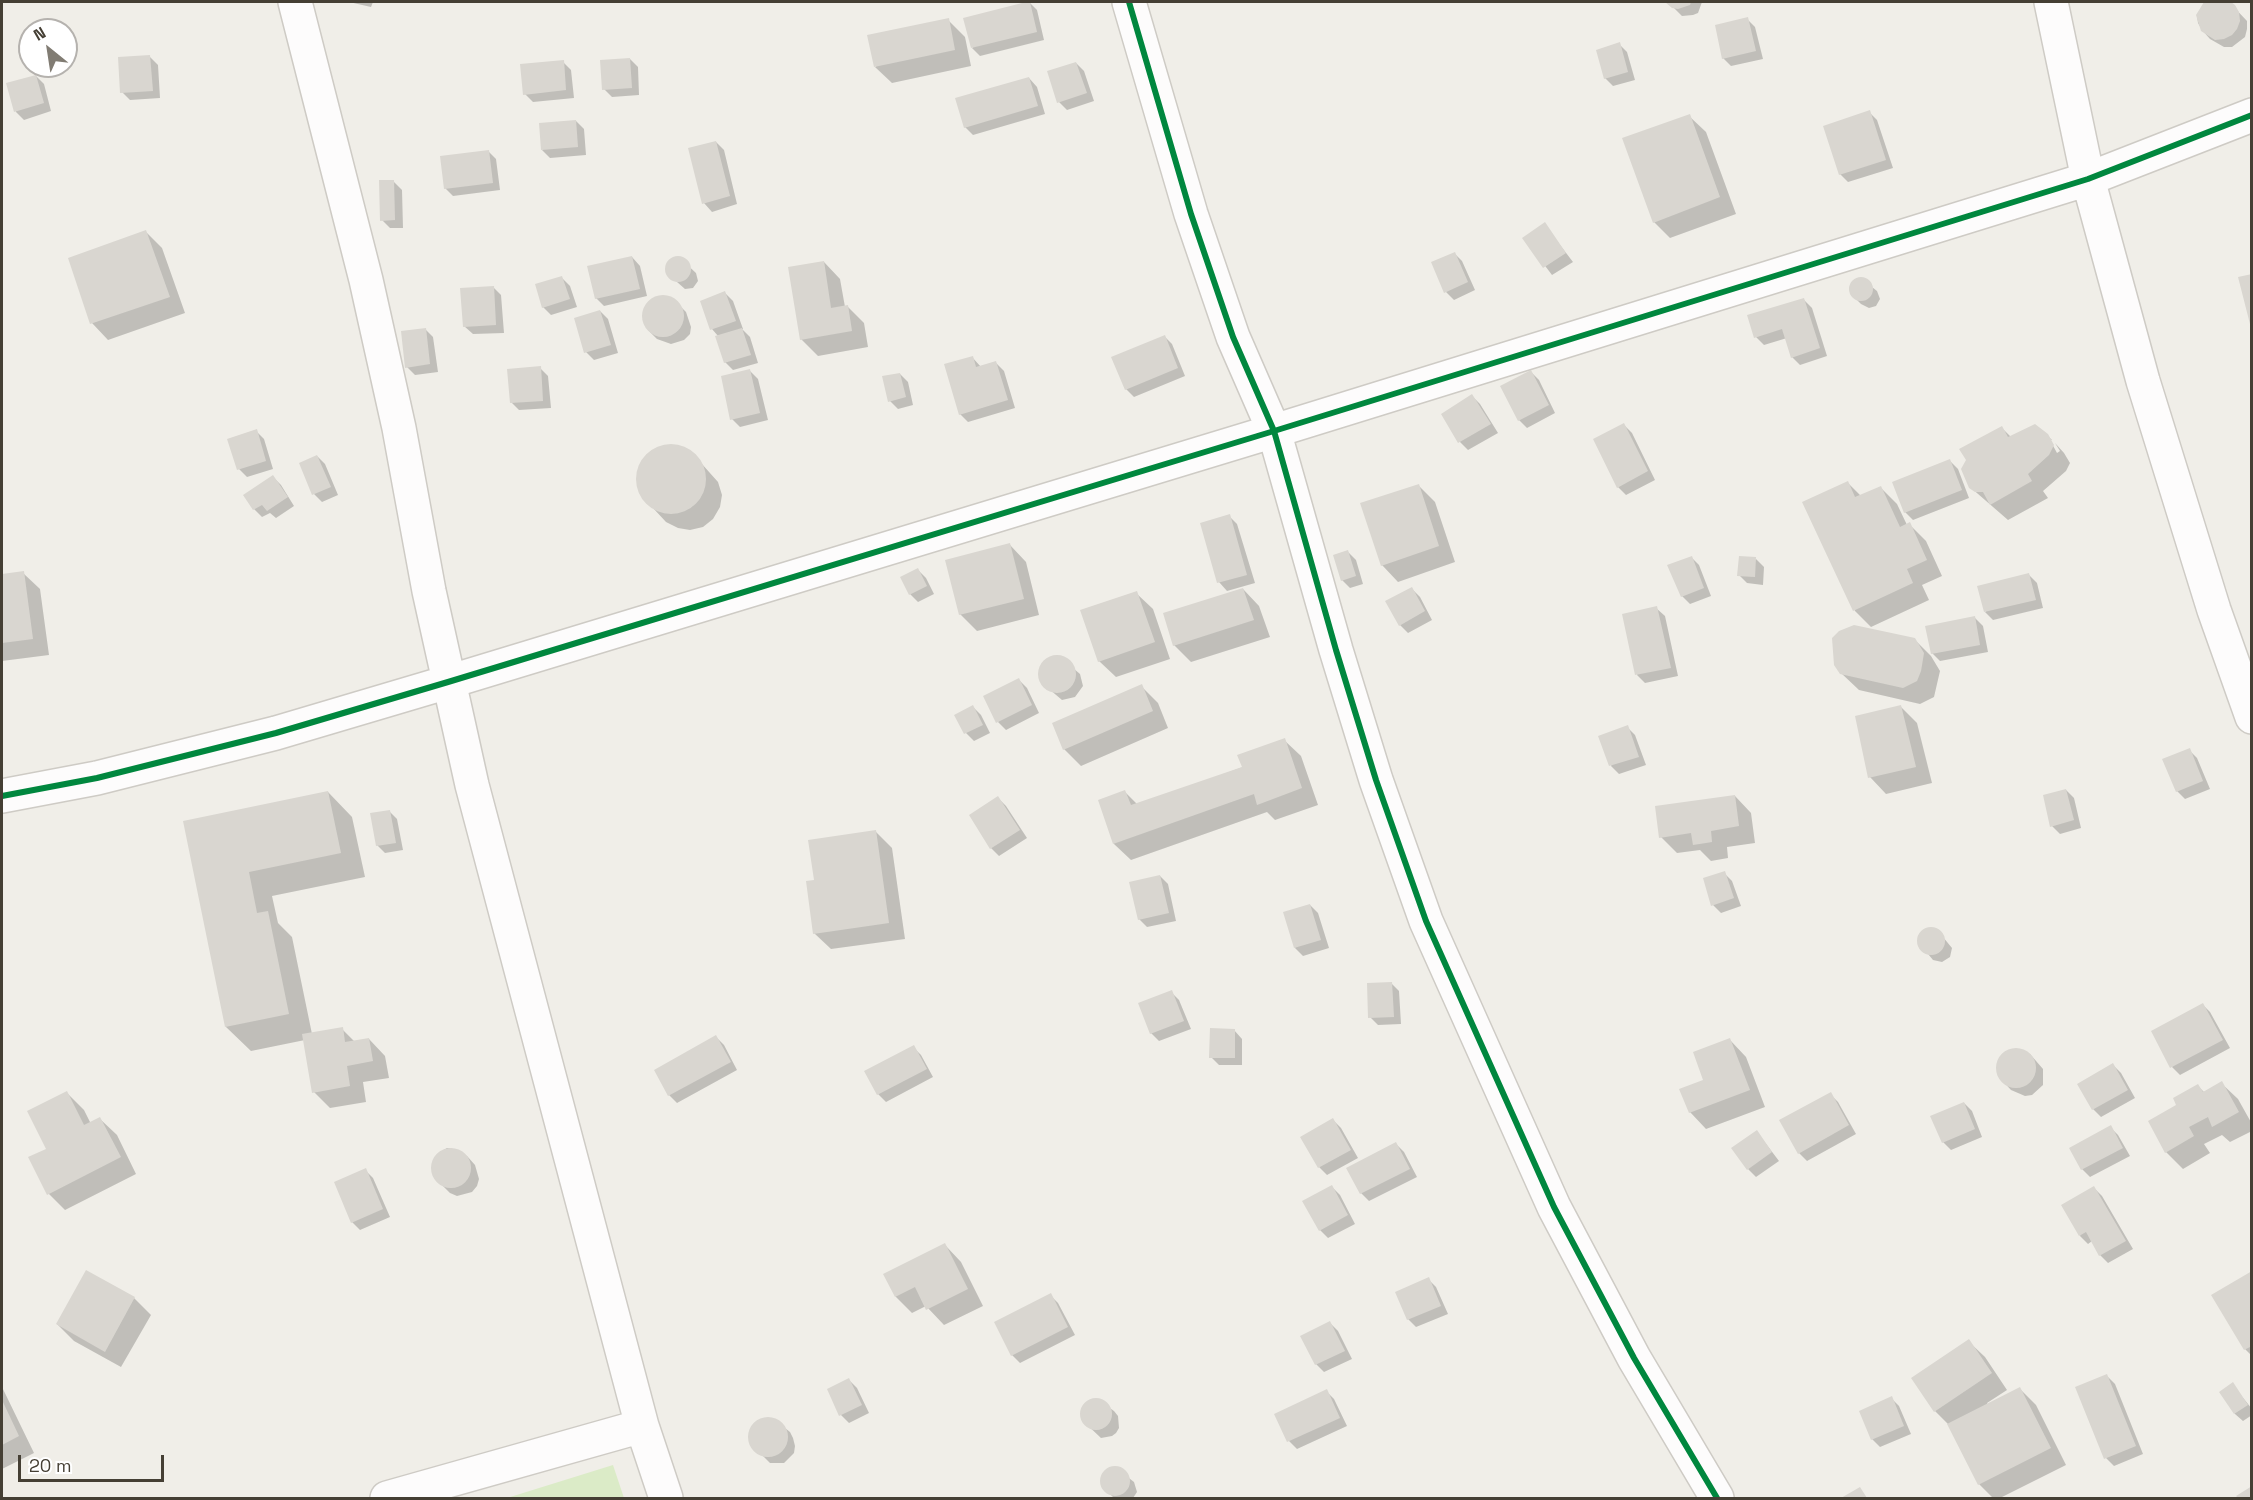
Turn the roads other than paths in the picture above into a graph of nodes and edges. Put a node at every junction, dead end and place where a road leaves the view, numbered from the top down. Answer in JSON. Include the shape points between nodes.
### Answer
{"nodes":[{"id":1,"x":295,"y":2,"type":"edge"},
{"id":2,"x":1129,"y":2,"type":"edge"},
{"id":3,"x":2051,"y":2,"type":"edge"},
{"id":4,"x":2252,"y":115,"type":"edge"},
{"id":5,"x":2088,"y":179,"type":"junction"},
{"id":6,"x":1274,"y":431,"type":"junction"},
{"id":7,"x":448,"y":682,"type":"junction"},
{"id":8,"x":2252,"y":717,"type":"edge"},
{"id":9,"x":2,"y":796,"type":"edge"},
{"id":10,"x":642,"y":1426,"type":"junction"},
{"id":11,"x":387,"y":1498,"type":"edge"},
{"id":12,"x":666,"y":1498,"type":"edge"},
{"id":13,"x":1717,"y":1498,"type":"edge"}],
"edges":[{"from":1,"to":7,"type":"street","via":[[366,280]]},
{"from":2,"to":6,"type":"street","via":[[1191,214],[1233,337]]},
{"from":3,"to":5,"type":"street"},
{"from":4,"to":5,"type":"street"},
{"from":5,"to":6,"type":"street"},
{"from":5,"to":8,"type":"street","via":[[2143,381],[2214,610]]},
{"from":6,"to":7,"type":"street"},
{"from":6,"to":13,"type":"street","via":[[1376,780],[1426,921],[1554,1207],[1634,1358]]},
{"from":7,"to":9,"type":"street","via":[[276,733],[97,778]]},
{"from":7,"to":10,"type":"street","via":[[472,786]]},
{"from":10,"to":11,"type":"street"},
{"from":10,"to":12,"type":"street"}]}
